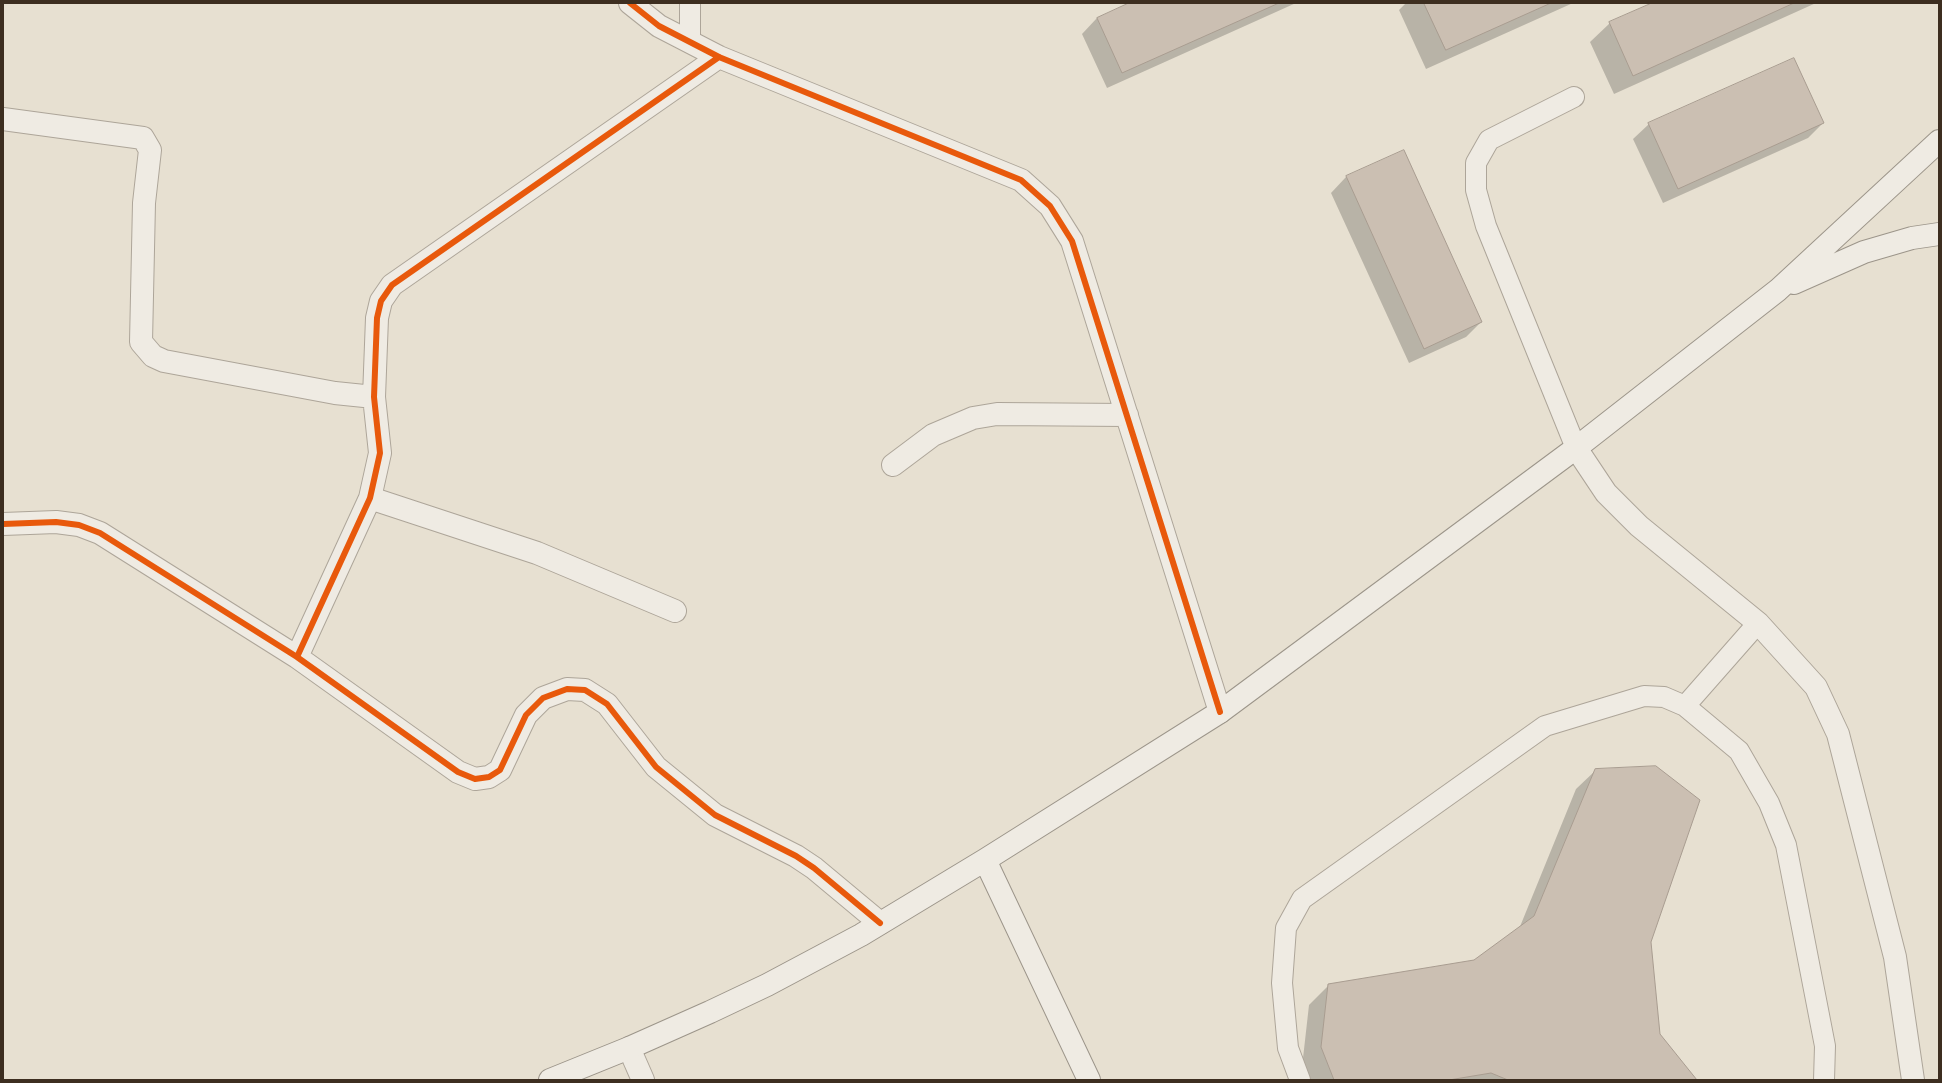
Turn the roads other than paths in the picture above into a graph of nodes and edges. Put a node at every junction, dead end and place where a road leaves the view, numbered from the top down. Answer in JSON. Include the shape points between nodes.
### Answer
{"nodes":[{"id":1,"x":630,"y":3,"type":"edge"},
{"id":2,"x":690,"y":3,"type":"edge"},
{"id":3,"x":690,"y":42,"type":"junction"},
{"id":4,"x":719,"y":57,"type":"junction"},
{"id":5,"x":1574,"y":97,"type":"dead end"},
{"id":6,"x":3,"y":119,"type":"edge"},
{"id":7,"x":1939,"y":141,"type":"edge"},
{"id":8,"x":1939,"y":234,"type":"edge"},
{"id":9,"x":1778,"y":290,"type":"junction"},
{"id":10,"x":374,"y":397,"type":"junction"},
{"id":11,"x":1127,"y":415,"type":"junction"},
{"id":12,"x":1576,"y":448,"type":"junction"},
{"id":13,"x":893,"y":465,"type":"dead end"},
{"id":14,"x":370,"y":498,"type":"junction"},
{"id":15,"x":3,"y":524,"type":"edge"},
{"id":16,"x":675,"y":612,"type":"dead end"},
{"id":17,"x":1758,"y":623,"type":"junction"},
{"id":18,"x":297,"y":657,"type":"junction"},
{"id":19,"x":1685,"y":706,"type":"junction"},
{"id":20,"x":1220,"y":712,"type":"junction"},
{"id":21,"x":985,"y":860,"type":"junction"},
{"id":22,"x":880,"y":923,"type":"junction"},
{"id":23,"x":630,"y":1048,"type":"junction"},
{"id":24,"x":550,"y":1080,"type":"edge"},
{"id":25,"x":643,"y":1080,"type":"edge"},
{"id":26,"x":1089,"y":1080,"type":"edge"},
{"id":27,"x":1300,"y":1080,"type":"edge"},
{"id":28,"x":1824,"y":1080,"type":"edge"},
{"id":29,"x":1913,"y":1080,"type":"edge"}],
"edges":[{"from":1,"to":3,"type":"street","via":[[659,26]]},
{"from":2,"to":3,"type":"lane"},
{"from":3,"to":4,"type":"street"},
{"from":4,"to":10,"type":"street","via":[[392,285],[382,301],[377,318]]},
{"from":4,"to":11,"type":"street","via":[[1022,180],[1050,206],[1072,241]]},
{"from":5,"to":12,"type":"lane","via":[[1489,140],[1476,164],[1476,190],[1486,226]]},
{"from":6,"to":10,"type":"street","via":[[143,138],[150,150],[144,203],[141,342],[153,356],[204,370],[335,393]]},
{"from":7,"to":9,"type":"street"},
{"from":8,"to":9,"type":"street","via":[[1912,238],[1864,252]]},
{"from":9,"to":12,"type":"street"},
{"from":10,"to":14,"type":"street","via":[[380,453]]},
{"from":11,"to":13,"type":"street","via":[[997,414],[974,418],[933,434]]},
{"from":11,"to":20,"type":"street"},
{"from":12,"to":17,"type":"street","via":[[1606,493],[1639,526]]},
{"from":12,"to":20,"type":"street"},
{"from":14,"to":16,"type":"street","via":[[537,553]]},
{"from":14,"to":18,"type":"street"},
{"from":15,"to":18,"type":"street","via":[[56,522],[79,525],[100,533]]},
{"from":17,"to":19,"type":"lane"},
{"from":17,"to":29,"type":"street","via":[[1816,687],[1838,734],[1895,957]]},
{"from":18,"to":22,"type":"street","via":[[458,772],[475,779],[489,777],[500,770],[526,715],[543,698],[567,689],[585,690],[607,704],[656,767],[715,816],[796,856]]},
{"from":19,"to":27,"type":"lane","via":[[1664,697],[1644,696],[1545,726],[1302,899],[1286,928],[1282,983],[1288,1048]]},
{"from":19,"to":28,"type":"lane","via":[[1739,751],[1769,803],[1786,845],[1825,1046]]},
{"from":20,"to":21,"type":"street"},
{"from":21,"to":22,"type":"street"},
{"from":21,"to":26,"type":"street"},
{"from":22,"to":23,"type":"street","via":[[767,984]]},
{"from":23,"to":24,"type":"street"},
{"from":23,"to":25,"type":"street"}]}
